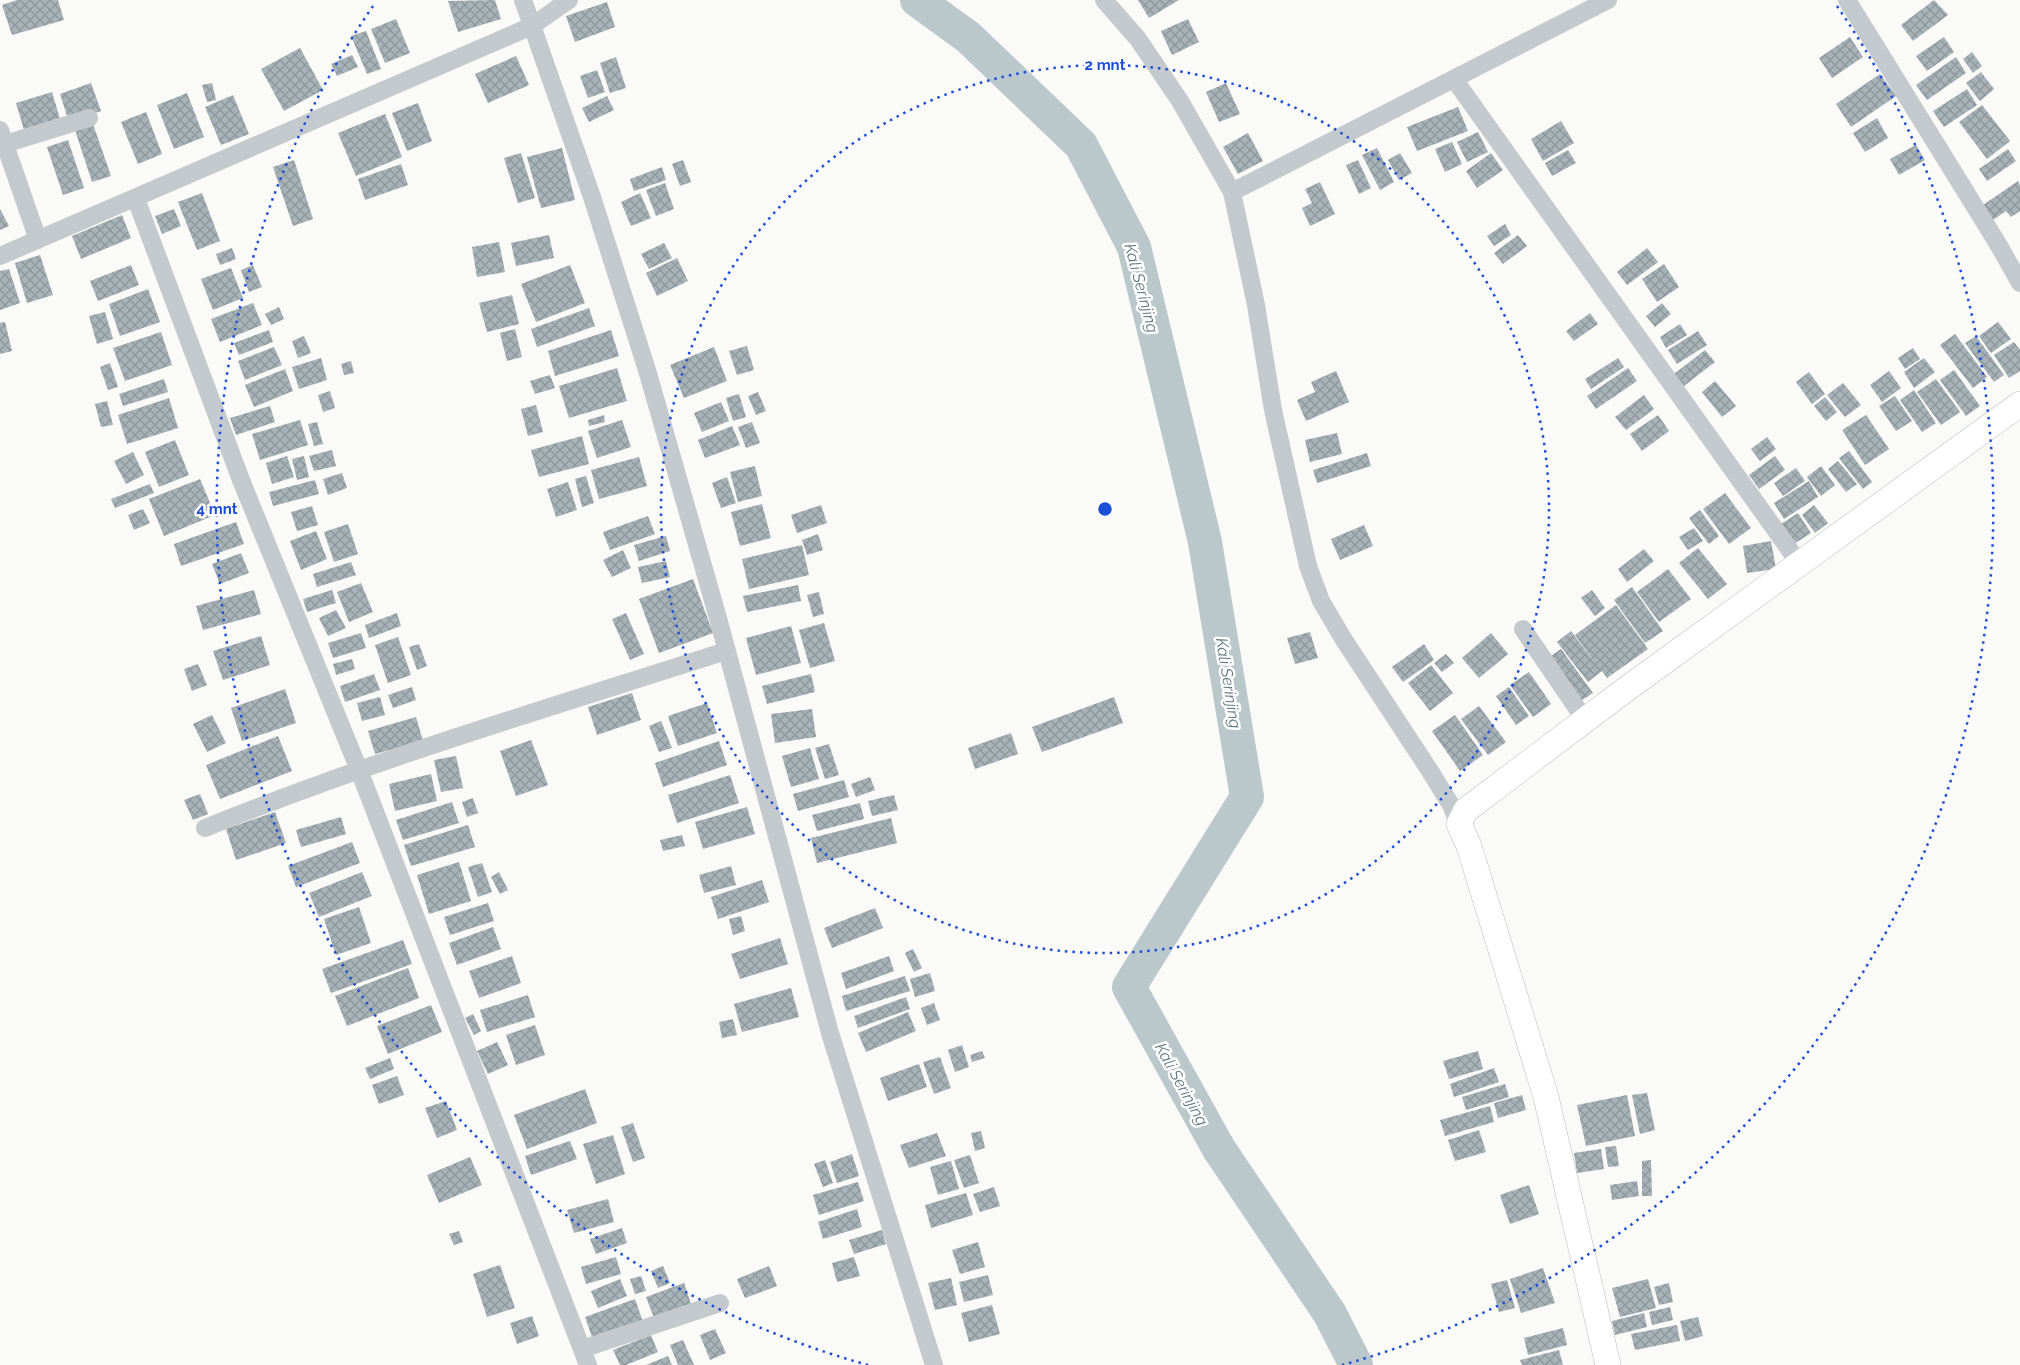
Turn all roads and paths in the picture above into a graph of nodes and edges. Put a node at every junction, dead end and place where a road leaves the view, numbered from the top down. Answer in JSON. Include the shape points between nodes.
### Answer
{"nodes":[{"id":1,"x":523,"y":0,"type":"edge"},
{"id":2,"x":569,"y":0,"type":"edge"},
{"id":3,"x":1104,"y":0,"type":"edge"},
{"id":4,"x":1608,"y":0,"type":"edge"},
{"id":5,"x":1847,"y":0,"type":"edge"},
{"id":6,"x":532,"y":26,"type":"junction"},
{"id":7,"x":1454,"y":79,"type":"junction"},
{"id":8,"x":89,"y":118,"type":"dead end"},
{"id":9,"x":2,"y":137,"type":"edge"},
{"id":10,"x":1232,"y":192,"type":"junction"},
{"id":11,"x":136,"y":199,"type":"junction"},
{"id":12,"x":38,"y":240,"type":"junction"},
{"id":13,"x":0,"y":256,"type":"edge"},
{"id":14,"x":2020,"y":283,"type":"edge"},
{"id":15,"x":2020,"y":404,"type":"edge"},
{"id":16,"x":1799,"y":563,"type":"junction"},
{"id":17,"x":1523,"y":629,"type":"dead end"},
{"id":18,"x":726,"y":650,"type":"junction"},
{"id":19,"x":1585,"y":720,"type":"junction"},
{"id":20,"x":359,"y":770,"type":"junction"},
{"id":21,"x":1459,"y":824,"type":"junction"},
{"id":22,"x":205,"y":828,"type":"dead end"},
{"id":23,"x":720,"y":1303,"type":"dead end"},
{"id":24,"x":585,"y":1357,"type":"edge"},
{"id":25,"x":934,"y":1365,"type":"edge"},
{"id":26,"x":1608,"y":1365,"type":"edge"}],
"edges":[{"from":1,"to":6,"type":"street"},
{"from":2,"to":6,"type":"street"},
{"from":3,"to":10,"type":"street","via":[[1138,39],[1180,101]]},
{"from":4,"to":7,"type":"street"},
{"from":5,"to":14,"type":"street"},
{"from":6,"to":11,"type":"street","via":[[339,107]]},
{"from":6,"to":18,"type":"street","via":[[592,197],[647,370]]},
{"from":7,"to":10,"type":"street"},
{"from":7,"to":16,"type":"street"},
{"from":8,"to":9,"type":"street"},
{"from":9,"to":12,"type":"street"},
{"from":10,"to":21,"type":"street","via":[[1256,305],[1273,410],[1308,566],[1321,601],[1451,805]]},
{"from":11,"to":12,"type":"street"},
{"from":11,"to":20,"type":"street","via":[[241,480]]},
{"from":12,"to":13,"type":"street"},
{"from":15,"to":16,"type":"street"},
{"from":16,"to":19,"type":"street"},
{"from":17,"to":19,"type":"street"},
{"from":18,"to":20,"type":"street"},
{"from":18,"to":25,"type":"street","via":[[830,1033]]},
{"from":19,"to":21,"type":"street","via":[[1466,810]]},
{"from":20,"to":22,"type":"street"},
{"from":20,"to":24,"type":"street"},
{"from":21,"to":26,"type":"street","via":[[1469,846],[1546,1097]]},
{"from":23,"to":24,"type":"street"}]}
